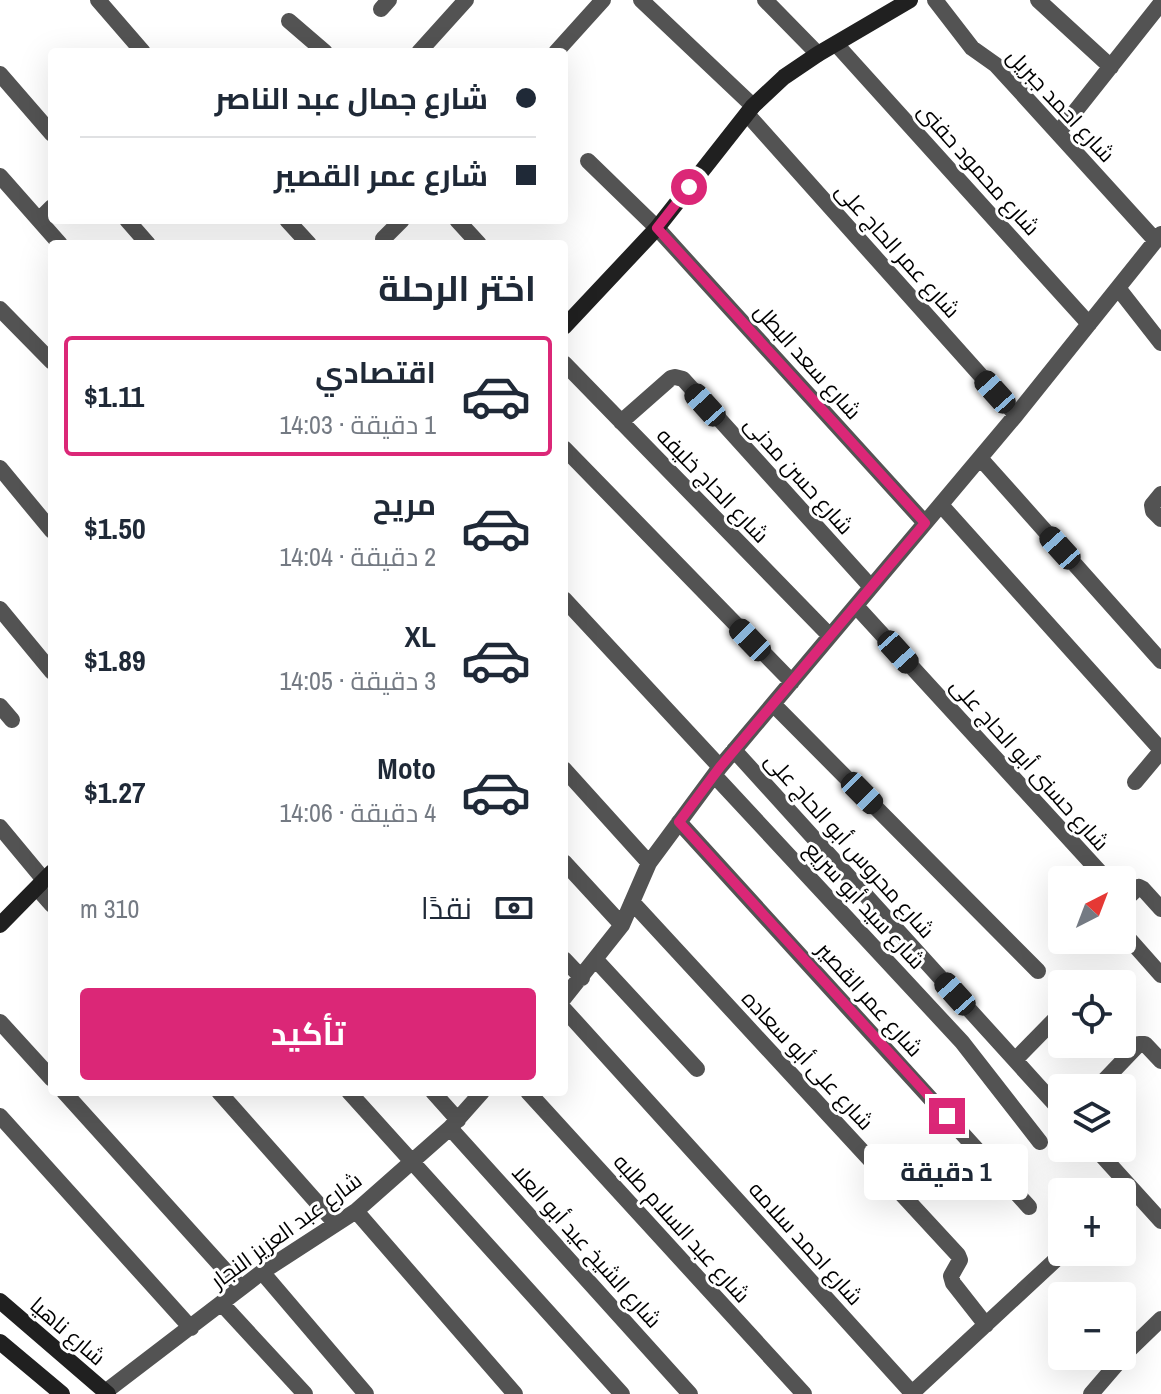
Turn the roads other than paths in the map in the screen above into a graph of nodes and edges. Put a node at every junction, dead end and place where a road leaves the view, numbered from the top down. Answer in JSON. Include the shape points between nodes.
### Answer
{"nodes":[{"id":1,"x":98,"y":0,"type":"edge"},
{"id":2,"x":466,"y":0,"type":"edge"},
{"id":3,"x":603,"y":0,"type":"edge"},
{"id":4,"x":641,"y":0,"type":"edge"},
{"id":5,"x":910,"y":0,"type":"edge"},
{"id":6,"x":935,"y":0,"type":"edge"},
{"id":7,"x":1038,"y":0,"type":"edge"},
{"id":8,"x":1161,"y":3,"type":"edge"},
{"id":9,"x":775,"y":4,"type":"edge"},
{"id":10,"x":289,"y":21,"type":"dead end"},
{"id":11,"x":836,"y":44,"type":"junction"},
{"id":12,"x":140,"y":48,"type":"edge"},
{"id":13,"x":320,"y":48,"type":"edge"},
{"id":14,"x":423,"y":48,"type":"edge"},
{"id":15,"x":560,"y":48,"type":"edge"},
{"id":16,"x":818,"y":54,"type":"junction"},
{"id":17,"x":1111,"y":67,"type":"junction"},
{"id":18,"x":0,"y":74,"type":"edge"},
{"id":19,"x":750,"y":110,"type":"junction"},
{"id":20,"x":48,"y":129,"type":"edge"},
{"id":21,"x":1058,"y":133,"type":"junction"},
{"id":22,"x":588,"y":161,"type":"dead end"},
{"id":23,"x":0,"y":176,"type":"edge"},
{"id":24,"x":48,"y":211,"type":"edge"},
{"id":25,"x":39,"y":220,"type":"junction"},
{"id":26,"x":130,"y":224,"type":"edge"},
{"id":27,"x":291,"y":224,"type":"edge"},
{"id":28,"x":398,"y":224,"type":"edge"},
{"id":29,"x":461,"y":224,"type":"edge"},
{"id":30,"x":657,"y":228,"type":"junction"},
{"id":31,"x":1158,"y":238,"type":"edge"},
{"id":32,"x":383,"y":239,"type":"dead end"},
{"id":33,"x":56,"y":240,"type":"edge"},
{"id":34,"x":144,"y":240,"type":"edge"},
{"id":35,"x":305,"y":240,"type":"edge"},
{"id":36,"x":475,"y":240,"type":"edge"},
{"id":37,"x":1118,"y":288,"type":"junction"},
{"id":38,"x":0,"y":309,"type":"edge"},
{"id":39,"x":568,"y":323,"type":"edge"},
{"id":40,"x":1089,"y":324,"type":"junction"},
{"id":41,"x":1161,"y":343,"type":"edge"},
{"id":42,"x":48,"y":358,"type":"edge"},
{"id":43,"x":568,"y":367,"type":"edge"},
{"id":44,"x":1016,"y":415,"type":"junction"},
{"id":45,"x":621,"y":422,"type":"junction"},
{"id":46,"x":568,"y":452,"type":"edge"},
{"id":47,"x":980,"y":458,"type":"junction"},
{"id":48,"x":0,"y":468,"type":"edge"},
{"id":49,"x":1161,"y":494,"type":"edge"},
{"id":50,"x":941,"y":505,"type":"junction"},
{"id":51,"x":1161,"y":519,"type":"edge"},
{"id":52,"x":925,"y":523,"type":"junction"},
{"id":53,"x":48,"y":526,"type":"edge"},
{"id":54,"x":871,"y":587,"type":"junction"},
{"id":55,"x":568,"y":603,"type":"edge"},
{"id":56,"x":856,"y":606,"type":"junction"},
{"id":57,"x":0,"y":609,"type":"edge"},
{"id":58,"x":830,"y":636,"type":"junction"},
{"id":59,"x":1161,"y":661,"type":"edge"},
{"id":60,"x":48,"y":667,"type":"edge"},
{"id":61,"x":792,"y":682,"type":"junction"},
{"id":62,"x":773,"y":704,"type":"junction"},
{"id":63,"x":0,"y":706,"type":"edge"},
{"id":64,"x":12,"y":720,"type":"dead end"},
{"id":65,"x":734,"y":750,"type":"junction"},
{"id":66,"x":1161,"y":751,"type":"edge"},
{"id":67,"x":717,"y":771,"type":"junction"},
{"id":68,"x":568,"y":773,"type":"edge"},
{"id":69,"x":1135,"y":782,"type":"dead end"},
{"id":70,"x":679,"y":822,"type":"junction"},
{"id":71,"x":0,"y":827,"type":"edge"},
{"id":72,"x":649,"y":863,"type":"junction"},
{"id":73,"x":568,"y":866,"type":"edge"},
{"id":74,"x":1094,"y":866,"type":"edge"},
{"id":75,"x":44,"y":880,"type":"edge"},
{"id":76,"x":1136,"y":889,"type":"edge"},
{"id":77,"x":632,"y":902,"type":"junction"},
{"id":78,"x":1161,"y":909,"type":"edge"},
{"id":79,"x":0,"y":925,"type":"edge"},
{"id":80,"x":622,"y":925,"type":"junction"},
{"id":81,"x":1136,"y":947,"type":"edge"},
{"id":82,"x":596,"y":960,"type":"junction"},
{"id":83,"x":568,"y":963,"type":"edge"},
{"id":84,"x":1038,"y":971,"type":"dead end"},
{"id":85,"x":1161,"y":975,"type":"edge"},
{"id":86,"x":582,"y":978,"type":"junction"},
{"id":87,"x":568,"y":994,"type":"edge"},
{"id":88,"x":568,"y":1013,"type":"edge"},
{"id":89,"x":0,"y":1022,"type":"edge"},
{"id":90,"x":1048,"y":1026,"type":"edge"},
{"id":91,"x":1015,"y":1060,"type":"junction"},
{"id":92,"x":1161,"y":1061,"type":"edge"},
{"id":93,"x":697,"y":1069,"type":"dead end"},
{"id":94,"x":1111,"y":1074,"type":"edge"},
{"id":95,"x":48,"y":1075,"type":"edge"},
{"id":96,"x":68,"y":1096,"type":"edge"},
{"id":97,"x":223,"y":1096,"type":"edge"},
{"id":98,"x":353,"y":1096,"type":"edge"},
{"id":99,"x":436,"y":1096,"type":"edge"},
{"id":100,"x":478,"y":1096,"type":"edge"},
{"id":101,"x":532,"y":1096,"type":"edge"},
{"id":102,"x":1048,"y":1097,"type":"edge"},
{"id":103,"x":0,"y":1116,"type":"edge"},
{"id":104,"x":454,"y":1124,"type":"junction"},
{"id":105,"x":1040,"y":1142,"type":"dead end"},
{"id":106,"x":413,"y":1161,"type":"junction"},
{"id":107,"x":1136,"y":1200,"type":"edge"},
{"id":108,"x":1029,"y":1207,"type":"dead end"},
{"id":109,"x":356,"y":1211,"type":"junction"},
{"id":110,"x":1161,"y":1221,"type":"edge"},
{"id":111,"x":336,"y":1224,"type":"junction"},
{"id":112,"x":1049,"y":1266,"type":"edge"},
{"id":113,"x":262,"y":1272,"type":"junction"},
{"id":114,"x":241,"y":1288,"type":"junction"},
{"id":115,"x":0,"y":1301,"type":"edge"},
{"id":116,"x":222,"y":1304,"type":"junction"},
{"id":117,"x":1161,"y":1319,"type":"edge"},
{"id":118,"x":986,"y":1325,"type":"junction"},
{"id":119,"x":191,"y":1328,"type":"junction"},
{"id":120,"x":0,"y":1342,"type":"edge"},
{"id":121,"x":107,"y":1393,"type":"edge"},
{"id":122,"x":62,"y":1394,"type":"edge"},
{"id":123,"x":305,"y":1394,"type":"edge"},
{"id":124,"x":366,"y":1394,"type":"edge"},
{"id":125,"x":515,"y":1394,"type":"edge"},
{"id":126,"x":622,"y":1394,"type":"edge"},
{"id":127,"x":690,"y":1394,"type":"edge"},
{"id":128,"x":804,"y":1394,"type":"edge"},
{"id":129,"x":912,"y":1394,"type":"edge"},
{"id":130,"x":1091,"y":1394,"type":"edge"}],
"edges":[{"from":1,"to":12,"type":"street"},
{"from":2,"to":14,"type":"street"},
{"from":3,"to":15,"type":"street"},
{"from":4,"to":19,"type":"street","name":"شارع عمر الحاج على"},
{"from":5,"to":11,"type":"street"},
{"from":6,"to":21,"type":"street","name":"شارع احمد جبريل","via":[[972,48],[996,65]]},
{"from":7,"to":17,"type":"street"},
{"from":8,"to":17,"type":"street"},
{"from":9,"to":16,"type":"street"},
{"from":10,"to":13,"type":"street"},
{"from":11,"to":16,"type":"street"},
{"from":11,"to":40,"type":"street","name":"شارع محمود حفنى"},
{"from":16,"to":19,"type":"street"},
{"from":17,"to":21,"type":"street"},
{"from":18,"to":20,"type":"street"},
{"from":19,"to":30,"type":"street"},
{"from":19,"to":44,"type":"street","name":"شارع عمر الحاج على"},
{"from":21,"to":31,"type":"street","name":"شارع احمد جبريل"},
{"from":22,"to":30,"type":"street","name":"شارع سعد البطل"},
{"from":23,"to":25,"type":"street"},
{"from":24,"to":25,"type":"street"},
{"from":25,"to":33,"type":"street"},
{"from":26,"to":34,"type":"street"},
{"from":27,"to":35,"type":"street"},
{"from":28,"to":32,"type":"street"},
{"from":29,"to":36,"type":"street"},
{"from":30,"to":39,"type":"street"},
{"from":30,"to":52,"type":"street","name":"شارع سعد البطل"},
{"from":31,"to":37,"type":"street"},
{"from":37,"to":40,"type":"street"},
{"from":37,"to":41,"type":"street"},
{"from":38,"to":42,"type":"street"},
{"from":40,"to":44,"type":"street"},
{"from":43,"to":45,"type":"street","name":"شارع الحاج خليفه"},
{"from":44,"to":47,"type":"street"},
{"from":45,"to":54,"type":"street","name":"شارع حسن مدنى","via":[[671,378],[683,379]]},
{"from":45,"to":58,"type":"street","name":"شارع الحاج خليفه"},
{"from":46,"to":61,"type":"street"},
{"from":47,"to":50,"type":"street"},
{"from":47,"to":59,"type":"street"},
{"from":48,"to":53,"type":"street"},
{"from":49,"to":51,"type":"street","via":[[1152,505]]},
{"from":50,"to":52,"type":"street"},
{"from":50,"to":66,"type":"street"},
{"from":52,"to":54,"type":"street"},
{"from":54,"to":56,"type":"street"},
{"from":55,"to":67,"type":"street","name":"شارع سيد أبو سريع"},
{"from":56,"to":58,"type":"street"},
{"from":56,"to":74,"type":"street","name":"شارع حسنى أبو الحاج على"},
{"from":57,"to":60,"type":"street"},
{"from":58,"to":61,"type":"street"},
{"from":61,"to":62,"type":"street"},
{"from":62,"to":65,"type":"street"},
{"from":62,"to":84,"type":"street"},
{"from":63,"to":64,"type":"street"},
{"from":65,"to":67,"type":"street"},
{"from":65,"to":91,"type":"street","name":"شارع محروس أبو الحاج على"},
{"from":66,"to":69,"type":"street"},
{"from":67,"to":70,"type":"street"},
{"from":67,"to":105,"type":"street","name":"شارع سيد أبو سريع","via":[[962,1042]]},
{"from":68,"to":72,"type":"street"},
{"from":70,"to":72,"type":"street"},
{"from":70,"to":108,"type":"street","name":"شارع عمر القصير"},
{"from":71,"to":75,"type":"street"},
{"from":72,"to":77,"type":"street"},
{"from":73,"to":80,"type":"street"},
{"from":75,"to":79,"type":"street"},
{"from":76,"to":78,"type":"street","via":[[1143,889]]},
{"from":77,"to":80,"type":"street"},
{"from":77,"to":118,"type":"street","name":"شارع على أبو سعاده","via":[[958,1255],[960,1263],[951,1280]]},
{"from":80,"to":82,"type":"street"},
{"from":81,"to":85,"type":"street"},
{"from":82,"to":86,"type":"street"},
{"from":82,"to":93,"type":"street"},
{"from":83,"to":86,"type":"street"},
{"from":86,"to":87,"type":"street"},
{"from":88,"to":129,"type":"street","name":"شارع احمد سلامه"},
{"from":89,"to":95,"type":"street"},
{"from":90,"to":91,"type":"street"},
{"from":91,"to":102,"type":"street","name":"شارع محروس أبو الحاج على"},
{"from":92,"to":94,"type":"street","via":[[1141,1043]]},
{"from":96,"to":114,"type":"street"},
{"from":97,"to":111,"type":"street"},
{"from":98,"to":106,"type":"street"},
{"from":99,"to":104,"type":"street","name":"شارع الشيخ عيد أبو العلا"},
{"from":100,"to":104,"type":"street","name":"شارع عبد العزيز النجار"},
{"from":101,"to":128,"type":"street","name":"شارع عبد السلام طلبه"},
{"from":103,"to":119,"type":"street"},
{"from":104,"to":106,"type":"street","name":"شارع عبد العزيز النجار"},
{"from":104,"to":127,"type":"street","name":"شارع الشيخ عيد أبو العلا"},
{"from":106,"to":109,"type":"street","name":"شارع عبد العزيز النجار"},
{"from":106,"to":126,"type":"street"},
{"from":107,"to":110,"type":"street"},
{"from":109,"to":111,"type":"street","name":"شارع عبد العزيز النجار"},
{"from":109,"to":125,"type":"street"},
{"from":111,"to":113,"type":"street","name":"شارع عبد العزيز النجار"},
{"from":112,"to":118,"type":"street"},
{"from":113,"to":114,"type":"street","name":"شارع عبد العزيز النجار"},
{"from":113,"to":124,"type":"street"},
{"from":114,"to":116,"type":"street","name":"شارع عبد العزيز النجار"},
{"from":115,"to":121,"type":"street","name":"شارع ناهيا"},
{"from":116,"to":119,"type":"street","name":"شارع عبد العزيز النجار"},
{"from":116,"to":123,"type":"street"},
{"from":117,"to":130,"type":"street"},
{"from":118,"to":129,"type":"street"},
{"from":119,"to":121,"type":"street","name":"شارع عبد العزيز النجار"},
{"from":120,"to":122,"type":"street"}]}
